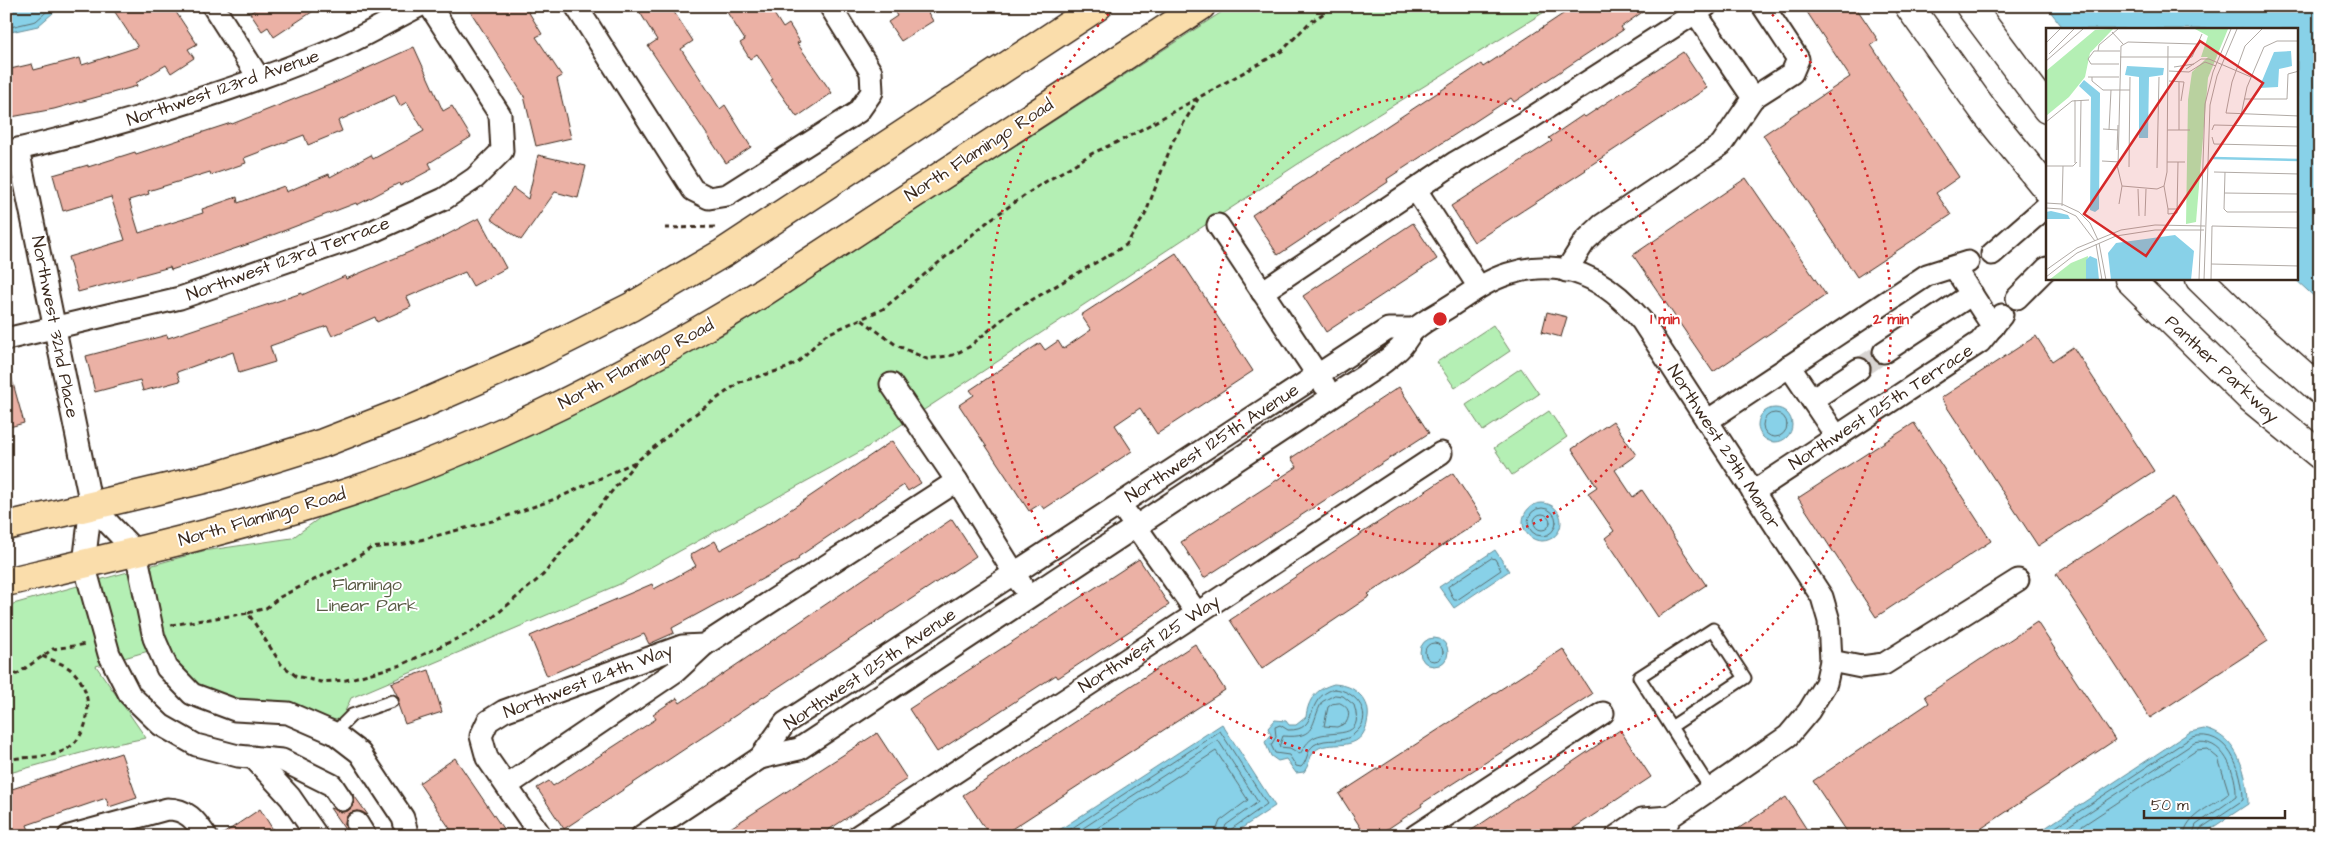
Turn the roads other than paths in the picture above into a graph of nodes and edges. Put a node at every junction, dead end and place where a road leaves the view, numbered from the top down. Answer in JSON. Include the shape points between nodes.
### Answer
{"nodes":[{"id":1,"x":213,"y":6,"type":"edge"},
{"id":2,"x":419,"y":6,"type":"edge"},
{"id":3,"x":430,"y":6,"type":"edge"},
{"id":4,"x":576,"y":6,"type":"edge"},
{"id":5,"x":830,"y":6,"type":"edge"},
{"id":6,"x":1098,"y":6,"type":"edge"},
{"id":7,"x":1201,"y":6,"type":"edge"},
{"id":8,"x":1763,"y":6,"type":"edge"},
{"id":9,"x":1909,"y":6,"type":"edge"},
{"id":10,"x":1970,"y":6,"type":"edge"},
{"id":11,"x":1701,"y":9,"type":"edge"},
{"id":12,"x":259,"y":78,"type":"junction"},
{"id":13,"x":1753,"y":98,"type":"junction"},
{"id":14,"x":2046,"y":108,"type":"edge"},
{"id":15,"x":12,"y":151,"type":"edge"},
{"id":16,"x":2046,"y":188,"type":"edge"},
{"id":17,"x":1416,"y":190,"type":"junction"},
{"id":18,"x":2046,"y":207,"type":"edge"},
{"id":19,"x":1218,"y":226,"type":"dead end"},
{"id":20,"x":1992,"y":254,"type":"dead end"},
{"id":21,"x":2046,"y":269,"type":"edge"},
{"id":22,"x":1566,"y":271,"type":"junction"},
{"id":23,"x":2130,"y":280,"type":"edge"},
{"id":24,"x":2201,"y":280,"type":"edge"},
{"id":25,"x":1479,"y":288,"type":"junction"},
{"id":26,"x":1262,"y":292,"type":"junction"},
{"id":27,"x":1972,"y":294,"type":"junction"},
{"id":28,"x":2017,"y":298,"type":"dead end"},
{"id":29,"x":55,"y":326,"type":"junction"},
{"id":30,"x":1415,"y":329,"type":"junction"},
{"id":31,"x":6,"y":339,"type":"edge"},
{"id":32,"x":1884,"y":352,"type":"tunnel mouth"},
{"id":33,"x":1789,"y":366,"type":"junction"},
{"id":34,"x":1859,"y":369,"type":"tunnel mouth"},
{"id":35,"x":1317,"y":374,"type":"junction"},
{"id":36,"x":891,"y":384,"type":"dead end"},
{"id":37,"x":2320,"y":390,"type":"edge"},
{"id":38,"x":1332,"y":397,"type":"junction"},
{"id":39,"x":1812,"y":400,"type":"junction"},
{"id":40,"x":1707,"y":421,"type":"junction"},
{"id":41,"x":1837,"y":437,"type":"junction"},
{"id":42,"x":1441,"y":453,"type":"dead end"},
{"id":43,"x":2320,"y":455,"type":"edge"},
{"id":44,"x":957,"y":481,"type":"junction"},
{"id":45,"x":1753,"y":492,"type":"junction"},
{"id":46,"x":1121,"y":503,"type":"junction"},
{"id":47,"x":91,"y":505,"type":"junction"},
{"id":48,"x":6,"y":526,"type":"edge"},
{"id":49,"x":1135,"y":527,"type":"junction"},
{"id":50,"x":136,"y":552,"type":"junction"},
{"id":51,"x":84,"y":564,"type":"junction"},
{"id":52,"x":1014,"y":573,"type":"junction"},
{"id":53,"x":2018,"y":580,"type":"dead end"},
{"id":54,"x":6,"y":582,"type":"edge"},
{"id":55,"x":1029,"y":598,"type":"junction"},
{"id":56,"x":1197,"y":613,"type":"junction"},
{"id":57,"x":704,"y":645,"type":"junction"},
{"id":58,"x":1831,"y":661,"type":"junction"},
{"id":59,"x":392,"y":701,"type":"dead end"},
{"id":60,"x":1603,"y":713,"type":"dead end"},
{"id":61,"x":1671,"y":727,"type":"junction"},
{"id":62,"x":334,"y":733,"type":"junction"},
{"id":63,"x":253,"y":757,"type":"junction"},
{"id":64,"x":760,"y":758,"type":"junction"},
{"id":65,"x":508,"y":785,"type":"junction"},
{"id":66,"x":1710,"y":788,"type":"junction"},
{"id":67,"x":342,"y":800,"type":"dead end"},
{"id":68,"x":1666,"y":826,"type":"edge"},
{"id":69,"x":664,"y":830,"type":"edge"},
{"id":70,"x":69,"y":836,"type":"edge"},
{"id":71,"x":206,"y":836,"type":"edge"},
{"id":72,"x":317,"y":836,"type":"edge"},
{"id":73,"x":408,"y":836,"type":"edge"},
{"id":74,"x":541,"y":836,"type":"edge"},
{"id":75,"x":642,"y":836,"type":"edge"},
{"id":76,"x":858,"y":836,"type":"edge"},
{"id":77,"x":1415,"y":836,"type":"edge"},
{"id":78,"x":1618,"y":836,"type":"edge"}],
"edges":[{"from":1,"to":12,"type":"street"},
{"from":2,"to":12,"type":"street","name":"Northwest 123rd Avenue","via":[[323,54]]},
{"from":3,"to":29,"type":"street","name":"Northwest 123rd Terrace","via":[[500,115],[502,151],[475,178],[444,199],[369,233],[180,298]]},
{"from":4,"to":5,"type":"street","via":[[693,190],[710,198],[727,196],[858,112],[872,92],[871,72]]},
{"from":6,"to":47,"type":"highway","via":[[723,253],[631,306],[536,354],[411,409],[323,443],[218,476]]},
{"from":7,"to":50,"type":"highway","name":"North Flamingo Road","via":[[762,293],[703,329],[558,407],[454,454],[351,492]]},
{"from":8,"to":13,"type":"street","via":[[1798,59],[1792,73]]},
{"from":9,"to":16,"type":"main road","via":[[1986,115]]},
{"from":10,"to":14,"type":"main road"},
{"from":11,"to":13,"type":"street"},
{"from":11,"to":17,"type":"street"},
{"from":12,"to":15,"type":"street","name":"Northwest 123rd Avenue","via":[[136,120]]},
{"from":13,"to":22,"type":"street","via":[[1721,145],[1602,225],[1585,241]]},
{"from":15,"to":29,"type":"street","name":"Northwest 32nd Place"},
{"from":17,"to":25,"type":"street"},
{"from":17,"to":26,"type":"street"},
{"from":18,"to":20,"type":"street"},
{"from":19,"to":26,"type":"street"},
{"from":21,"to":28,"type":"street"},
{"from":22,"to":25,"type":"street","name":"Northwest 125th Avenue","via":[[1528,269],[1507,274]]},
{"from":22,"to":40,"type":"street","name":"Northwest 29th Manor","via":[[1599,281],[1630,306]]},
{"from":23,"to":43,"type":"main road","name":"Panther Parkway","via":[[2248,396]]},
{"from":24,"to":37,"type":"main road"},
{"from":25,"to":30,"type":"street","name":"Northwest 125th Avenue"},
{"from":26,"to":35,"type":"street"},
{"from":27,"to":32,"type":"street"},
{"from":27,"to":33,"type":"street","via":[[1961,264],[1927,275]]},
{"from":27,"to":41,"type":"street","name":"Northwest 125th Terrace","via":[[1998,321],[1980,342]]},
{"from":29,"to":31,"type":"street","name":"Northwest 123rd Terrace"},
{"from":29,"to":47,"type":"street","name":"Northwest 32nd Place"},
{"from":30,"to":35,"type":"street","name":"Northwest 125th Avenue","via":[[1388,329]]},
{"from":30,"to":38,"type":"street","name":"Northwest 125th Avenue","via":[[1398,351]]},
{"from":33,"to":39,"type":"street"},
{"from":33,"to":40,"type":"street"},
{"from":34,"to":39,"type":"street"},
{"from":35,"to":38,"type":"street"},
{"from":35,"to":46,"type":"street","name":"Northwest 125th Avenue"},
{"from":36,"to":44,"type":"street"},
{"from":38,"to":49,"type":"street","name":"Northwest 125th Avenue"},
{"from":39,"to":41,"type":"street"},
{"from":40,"to":45,"type":"street","name":"Northwest 29th Manor"},
{"from":41,"to":45,"type":"street","name":"Northwest 125th Terrace"},
{"from":42,"to":56,"type":"street","name":"Northwest 125 Way"},
{"from":44,"to":52,"type":"street"},
{"from":44,"to":57,"type":"street","name":"Northwest 124th Way"},
{"from":45,"to":58,"type":"street","name":"Northwest 29th Manor","via":[[1822,597],[1829,622]]},
{"from":46,"to":49,"type":"street"},
{"from":46,"to":52,"type":"street","name":"Northwest 125th Avenue"},
{"from":47,"to":48,"type":"highway"},
{"from":47,"to":50,"type":"street"},
{"from":47,"to":51,"type":"street","name":"Northwest 32nd Place"},
{"from":49,"to":55,"type":"street","name":"Northwest 125th Avenue"},
{"from":49,"to":56,"type":"street"},
{"from":50,"to":51,"type":"highway","name":"North Flamingo Road"},
{"from":50,"to":62,"type":"street","via":[[154,638],[168,668],[192,694],[235,710],[288,713]]},
{"from":51,"to":54,"type":"highway","name":"North Flamingo Road"},
{"from":51,"to":63,"type":"street","name":"Northwest 32nd Place","via":[[109,654],[130,695],[161,725],[196,745]]},
{"from":52,"to":55,"type":"street"},
{"from":52,"to":64,"type":"street","name":"Northwest 125th Avenue","via":[[785,724]]},
{"from":53,"to":58,"type":"street","via":[[1884,664],[1861,667]]},
{"from":55,"to":64,"type":"street","name":"Northwest 125th Avenue","via":[[799,749]]},
{"from":56,"to":76,"type":"street","name":"Northwest 125 Way"},
{"from":57,"to":65,"type":"street","name":"Northwest 124th Way","via":[[676,671]]},
{"from":57,"to":65,"type":"street","name":"Northwest 124th Way","via":[[682,646],[504,711],[488,721],[480,736],[488,758]]},
{"from":58,"to":66,"type":"street","via":[[1826,683],[1788,736]]},
{"from":59,"to":62,"type":"lane","via":[[352,715]]},
{"from":60,"to":77,"type":"street"},
{"from":61,"to":61,"type":"lane","via":[[1639,677],[1713,629],[1745,678]]},
{"from":61,"to":66,"type":"lane"},
{"from":62,"to":73,"type":"street","via":[[360,754],[403,818]]},
{"from":63,"to":67,"type":"street","name":"Northwest 32nd Place","via":[[282,760],[332,785]]},
{"from":63,"to":72,"type":"street","via":[[290,796]]},
{"from":64,"to":69,"type":"street","name":"Northwest 125th Avenue"},
{"from":65,"to":74,"type":"street","name":"Northwest 124th Way"},
{"from":66,"to":68,"type":"street"},
{"from":68,"to":78,"type":"street","via":[[1642,819]]},
{"from":69,"to":75,"type":"street","name":"Northwest 125th Avenue"},
{"from":70,"to":71,"type":"street","via":[[167,809],[179,810],[194,818]]}]}
